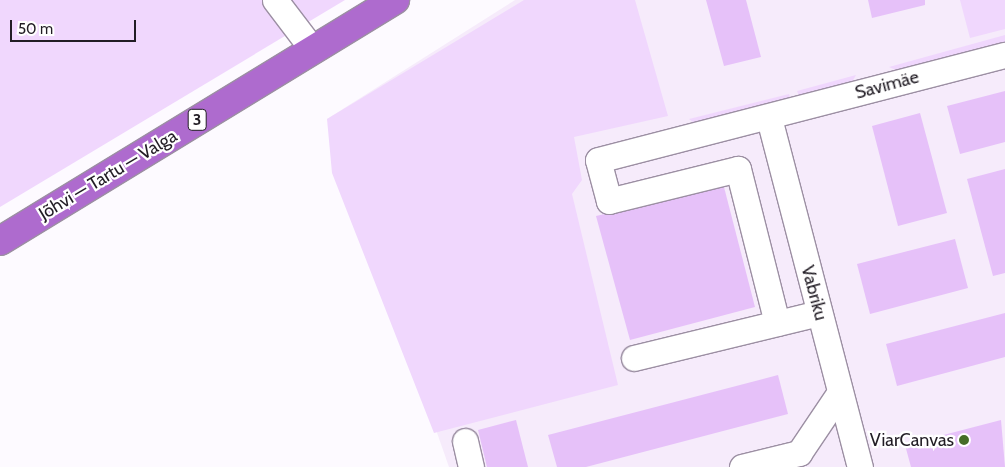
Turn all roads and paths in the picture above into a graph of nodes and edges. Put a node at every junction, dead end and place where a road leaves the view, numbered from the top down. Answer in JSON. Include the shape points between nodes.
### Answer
{"nodes":[{"id":1,"x":275,"y":0,"type":"edge"},
{"id":2,"x":395,"y":0,"type":"edge"},
{"id":3,"x":313,"y":50,"type":"junction"},
{"id":4,"x":1005,"y":55,"type":"edge"},
{"id":5,"x":769,"y":118,"type":"junction"},
{"id":6,"x":0,"y":241,"type":"edge"},
{"id":7,"x":819,"y":313,"type":"junction"},
{"id":8,"x":777,"y":323,"type":"junction"},
{"id":9,"x":634,"y":358,"type":"dead end"},
{"id":10,"x":840,"y":392,"type":"junction"},
{"id":11,"x":465,"y":441,"type":"dead end"},
{"id":12,"x":471,"y":467,"type":"edge"},
{"id":13,"x":742,"y":467,"type":"edge"},
{"id":14,"x":860,"y":467,"type":"edge"}],
"edges":[{"from":1,"to":3,"type":"street"},
{"from":2,"to":3,"type":"highway","name":"Jõhvi — Tartu — Valga","number":"3"},
{"from":3,"to":6,"type":"highway","name":"Jõhvi — Tartu — Valga","number":"3"},
{"from":4,"to":5,"type":"street","name":"Savimäe"},
{"from":5,"to":7,"type":"street","name":"Vabriku"},
{"from":5,"to":8,"type":"street","name":"Savimäe","via":[[598,160],[609,201],[738,169]]},
{"from":7,"to":8,"type":"street"},
{"from":7,"to":10,"type":"street","name":"Vabriku"},
{"from":8,"to":9,"type":"street"},
{"from":10,"to":13,"type":"street","via":[[799,453]]},
{"from":10,"to":14,"type":"street","name":"Vabriku"},
{"from":11,"to":12,"type":"street"}]}
